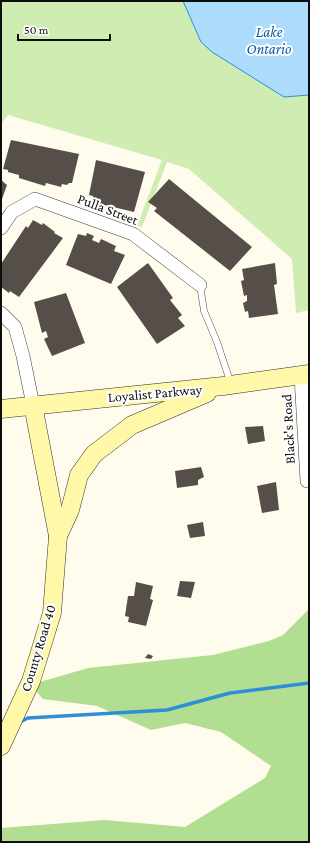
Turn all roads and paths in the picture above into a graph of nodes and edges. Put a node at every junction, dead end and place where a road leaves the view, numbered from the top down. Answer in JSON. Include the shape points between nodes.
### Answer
{"nodes":[{"id":1,"x":1,"y":228,"type":"edge"},
{"id":2,"x":200,"y":285,"type":"joint"},
{"id":3,"x":1,"y":313,"type":"edge"},
{"id":4,"x":305,"y":375,"type":"edge"},
{"id":5,"x":227,"y":386,"type":"junction"},
{"id":6,"x":33,"y":404,"type":"junction"},
{"id":7,"x":1,"y":409,"type":"edge"},
{"id":8,"x":307,"y":481,"type":"dead end"},
{"id":9,"x":58,"y":536,"type":"junction"},
{"id":10,"x":1,"y":746,"type":"edge"}],
"edges":[{"from":1,"to":2,"type":"street","name":"Pulla Street","via":[[12,212],[35,199],[134,234]]},
{"from":2,"to":5,"type":"lane","via":[[204,312],[217,342]]},
{"from":3,"to":6,"type":"street","via":[[15,327]]},
{"from":4,"to":5,"type":"main road","name":"Loyalist Parkway"},
{"from":4,"to":8,"type":"street","name":"Black's Road"},
{"from":5,"to":6,"type":"main road","name":"Loyalist Parkway"},
{"from":5,"to":9,"type":"main road","via":[[132,425],[94,454],[79,475],[70,510]]},
{"from":6,"to":7,"type":"main road","name":"Loyalist Parkway"},
{"from":6,"to":9,"type":"main road","name":"County Road 40"},
{"from":9,"to":10,"type":"main road","name":"County Road 40","via":[[52,613],[31,681]]}]}
